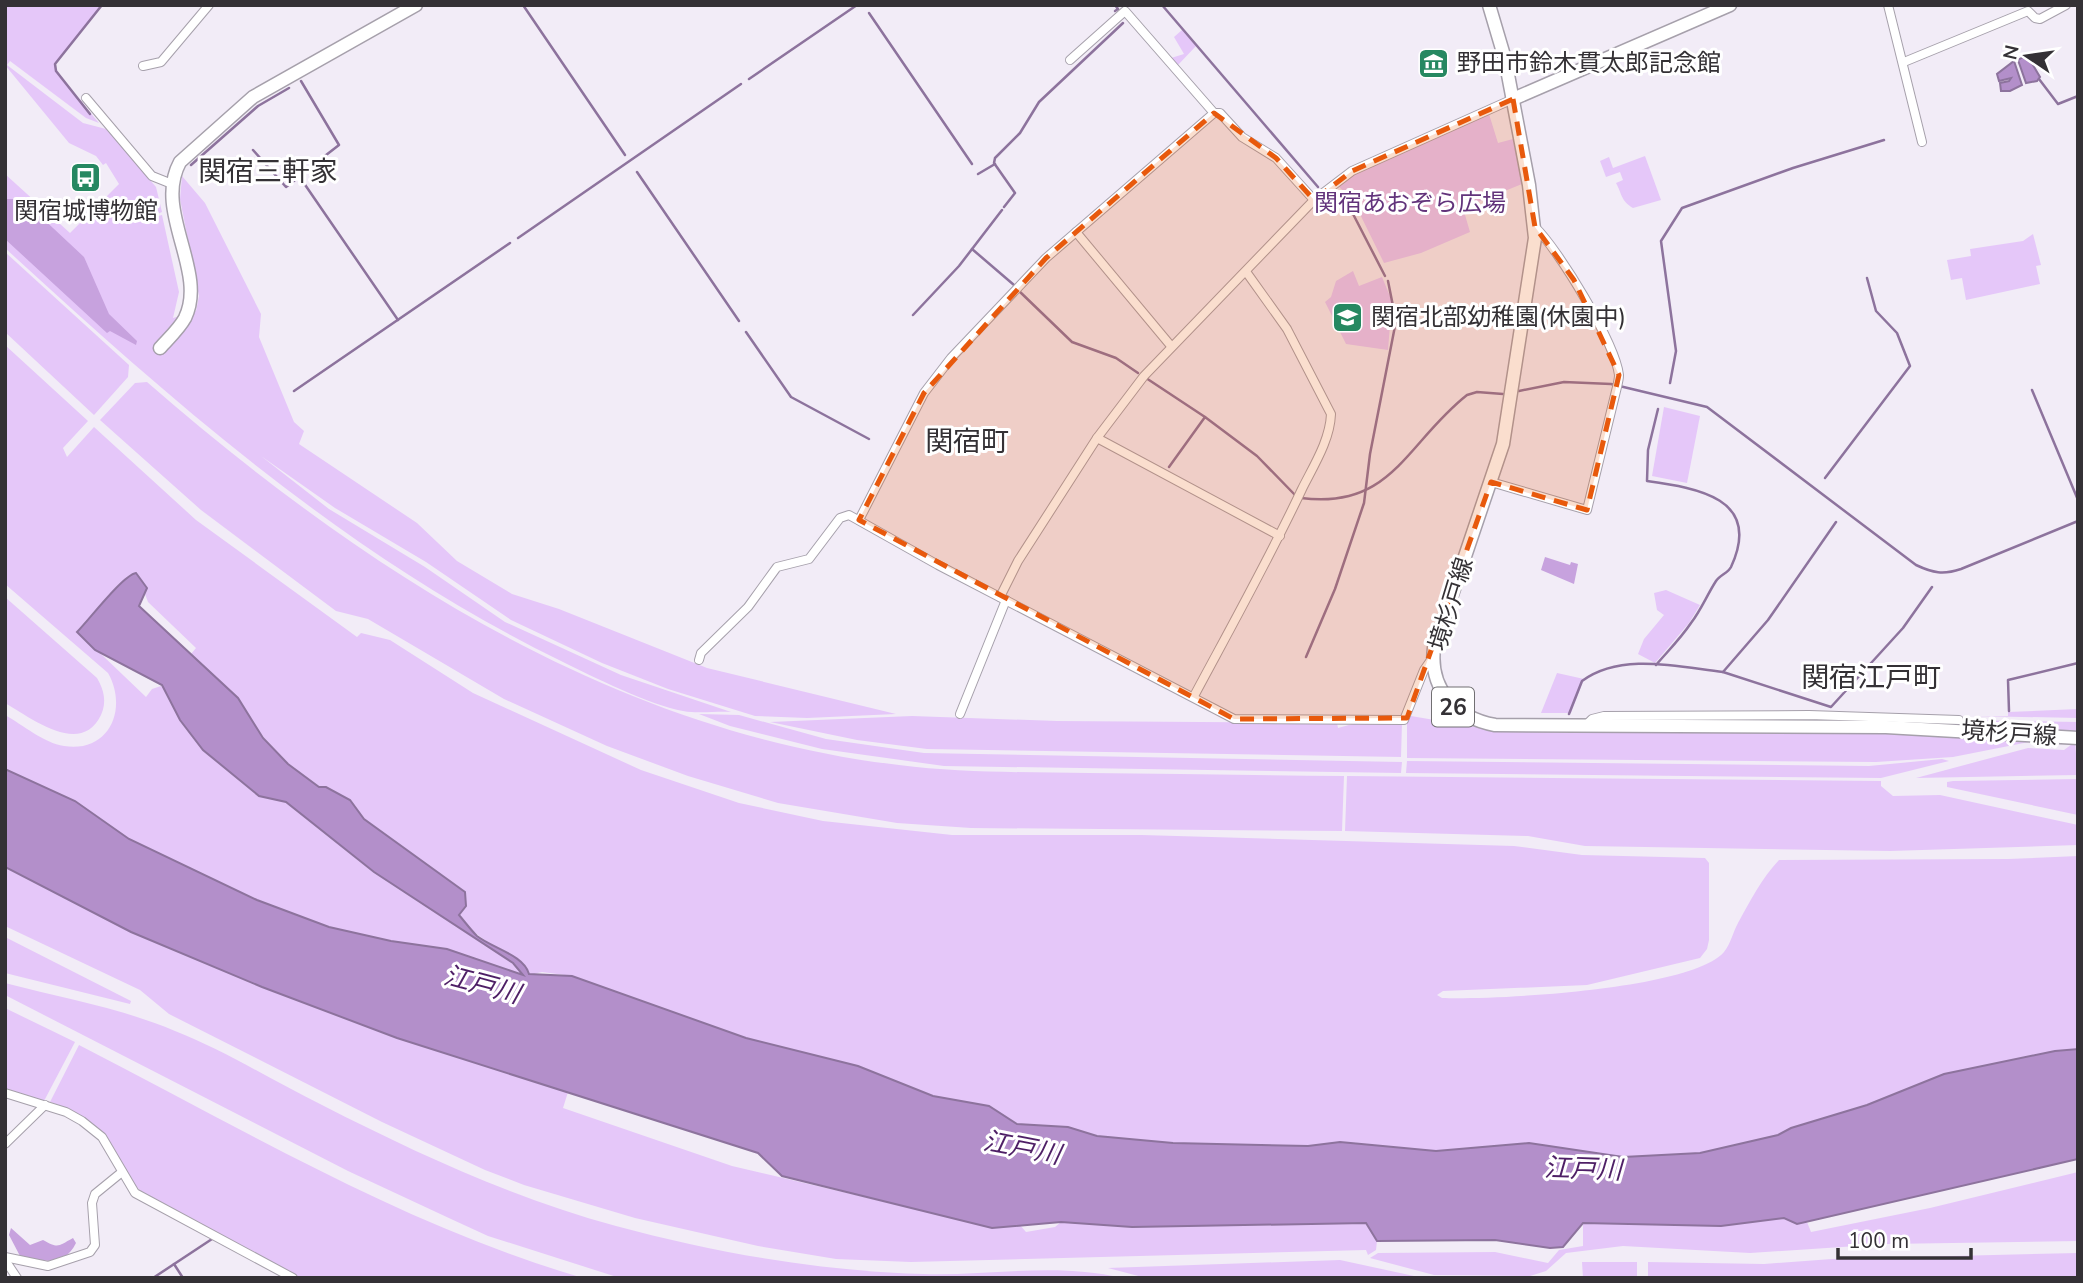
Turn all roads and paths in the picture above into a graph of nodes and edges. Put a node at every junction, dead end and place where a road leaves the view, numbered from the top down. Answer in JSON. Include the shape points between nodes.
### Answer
{"nodes":[{"id":1,"x":209,"y":5,"type":"edge"},
{"id":2,"x":416,"y":5,"type":"edge"},
{"id":3,"x":1489,"y":5,"type":"edge"},
{"id":4,"x":1730,"y":5,"type":"edge"},
{"id":5,"x":1888,"y":5,"type":"edge"},
{"id":6,"x":2066,"y":5,"type":"edge"},
{"id":7,"x":1070,"y":60,"type":"dead end"},
{"id":8,"x":1904,"y":62,"type":"junction"},
{"id":9,"x":143,"y":66,"type":"dead end"},
{"id":10,"x":86,"y":98,"type":"dead end"},
{"id":11,"x":1513,"y":99,"type":"junction"},
{"id":12,"x":1214,"y":113,"type":"junction"},
{"id":13,"x":1922,"y":142,"type":"dead end"},
{"id":14,"x":172,"y":184,"type":"junction"},
{"id":15,"x":1314,"y":200,"type":"junction"},
{"id":16,"x":1535,"y":227,"type":"junction"},
{"id":17,"x":1076,"y":232,"type":"junction"},
{"id":18,"x":1247,"y":273,"type":"junction"},
{"id":19,"x":1171,"y":346,"type":"junction"},
{"id":20,"x":160,"y":348,"type":"dead end"},
{"id":21,"x":1097,"y":438,"type":"junction"},
{"id":22,"x":1491,"y":482,"type":"junction"},
{"id":23,"x":859,"y":520,"type":"junction"},
{"id":24,"x":1280,"y":536,"type":"junction"},
{"id":25,"x":1003,"y":598,"type":"junction"},
{"id":26,"x":1433,"y":656,"type":"junction"},
{"id":27,"x":699,"y":660,"type":"dead end"},
{"id":28,"x":1194,"y":696,"type":"junction"},
{"id":29,"x":960,"y":714,"type":"dead end"},
{"id":30,"x":1959,"y":720,"type":"dead end"},
{"id":31,"x":1585,"y":726,"type":"junction"},
{"id":32,"x":2078,"y":738,"type":"edge"},
{"id":33,"x":5,"y":1094,"type":"edge"},
{"id":34,"x":45,"y":1105,"type":"junction"},
{"id":35,"x":5,"y":1144,"type":"edge"},
{"id":36,"x":122,"y":1172,"type":"junction"},
{"id":37,"x":5,"y":1259,"type":"edge"},
{"id":38,"x":17,"y":1278,"type":"edge"},
{"id":39,"x":293,"y":1278,"type":"edge"}],
"edges":[{"from":1,"to":9,"type":"street","via":[[161,62]]},
{"from":2,"to":14,"type":"main road","via":[[253,97],[190,150]]},
{"from":3,"to":11,"type":"main road","name":"境杉戸線","number":"26"},
{"from":4,"to":11,"type":"main road"},
{"from":5,"to":8,"type":"street"},
{"from":6,"to":8,"type":"street","via":[[2040,19],[2028,11]]},
{"from":7,"to":12,"type":"street","via":[[1125,11]]},
{"from":8,"to":13,"type":"street"},
{"from":10,"to":14,"type":"street","via":[[152,176]]},
{"from":11,"to":15,"type":"street","via":[[1352,171]]},
{"from":11,"to":16,"type":"main road","name":"境杉戸線","number":"26"},
{"from":12,"to":15,"type":"street","via":[[1220,113],[1242,138],[1276,158]]},
{"from":12,"to":17,"type":"street"},
{"from":14,"to":20,"type":"main road","via":[[190,298],[184,320]]},
{"from":15,"to":18,"type":"street"},
{"from":16,"to":22,"type":"main road","name":"境杉戸線","number":"26","via":[[1511,402]]},
{"from":16,"to":22,"type":"street","via":[[1549,241],[1603,334],[1618,379],[1616,391],[1587,510]]},
{"from":17,"to":19,"type":"street"},
{"from":17,"to":23,"type":"street","via":[[1006,298],[939,372]]},
{"from":18,"to":19,"type":"street"},
{"from":18,"to":24,"type":"street","via":[[1287,329],[1331,414],[1324,444]]},
{"from":19,"to":21,"type":"street"},
{"from":21,"to":24,"type":"street"},
{"from":21,"to":25,"type":"street","via":[[1018,561]]},
{"from":22,"to":26,"type":"main road","name":"境杉戸線","number":"26"},
{"from":23,"to":25,"type":"street"},
{"from":23,"to":27,"type":"street","via":[[849,515],[840,518],[809,559],[777,567]]},
{"from":24,"to":28,"type":"street"},
{"from":25,"to":28,"type":"street"},
{"from":25,"to":29,"type":"street"},
{"from":26,"to":28,"type":"street","via":[[1404,720],[1234,719]]},
{"from":26,"to":31,"type":"main road","name":"境杉戸線","number":"26","via":[[1446,699],[1472,719],[1495,725]]},
{"from":30,"to":31,"type":"street","via":[[1604,716]]},
{"from":31,"to":32,"type":"main road","name":"境杉戸線","number":"26","via":[[1874,727]]},
{"from":33,"to":34,"type":"street"},
{"from":34,"to":35,"type":"street"},
{"from":34,"to":36,"type":"street","via":[[82,1121],[102,1137]]},
{"from":36,"to":37,"type":"street","via":[[95,1194],[95,1245],[90,1252],[48,1266]]},
{"from":36,"to":39,"type":"street","via":[[135,1193]]},
{"from":37,"to":38,"type":"street"}]}
